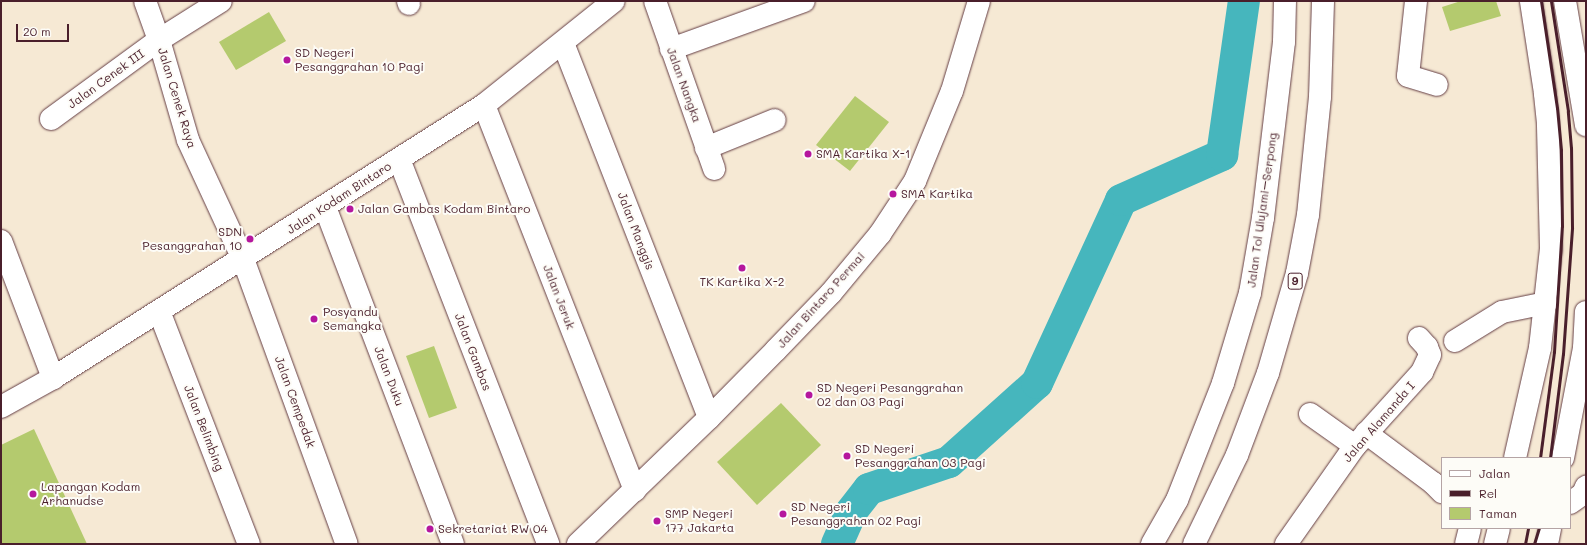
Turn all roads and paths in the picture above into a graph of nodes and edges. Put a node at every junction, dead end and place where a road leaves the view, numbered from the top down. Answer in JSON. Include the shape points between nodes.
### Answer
{"nodes":[{"id":1,"x":145,"y":1,"type":"edge"},
{"id":2,"x":221,"y":1,"type":"edge"},
{"id":3,"x":655,"y":1,"type":"edge"},
{"id":4,"x":804,"y":1,"type":"edge"},
{"id":5,"x":978,"y":1,"type":"edge"},
{"id":6,"x":1285,"y":1,"type":"edge"},
{"id":7,"x":1324,"y":1,"type":"edge"},
{"id":8,"x":1416,"y":1,"type":"edge"},
{"id":9,"x":1531,"y":1,"type":"edge"},
{"id":10,"x":1565,"y":1,"type":"edge"},
{"id":11,"x":608,"y":3,"type":"edge"},
{"id":12,"x":159,"y":40,"type":"junction"},
{"id":13,"x":563,"y":43,"type":"junction"},
{"id":14,"x":671,"y":49,"type":"junction"},
{"id":15,"x":1438,"y":85,"type":"dead end"},
{"id":16,"x":484,"y":105,"type":"junction"},
{"id":17,"x":51,"y":118,"type":"dead end"},
{"id":18,"x":775,"y":120,"type":"dead end"},
{"id":19,"x":1586,"y":125,"type":"edge"},
{"id":20,"x":706,"y":148,"type":"junction"},
{"id":21,"x":399,"y":160,"type":"junction"},
{"id":22,"x":714,"y":169,"type":"dead end"},
{"id":23,"x":325,"y":207,"type":"junction"},
{"id":24,"x":1,"y":241,"type":"edge"},
{"id":25,"x":243,"y":259,"type":"junction"},
{"id":26,"x":1546,"y":303,"type":"junction"},
{"id":27,"x":159,"y":312,"type":"junction"},
{"id":28,"x":1586,"y":312,"type":"edge"},
{"id":29,"x":1419,"y":338,"type":"dead end"},
{"id":30,"x":1455,"y":341,"type":"dead end"},
{"id":31,"x":53,"y":378,"type":"junction"},
{"id":32,"x":1,"y":407,"type":"edge"},
{"id":33,"x":1310,"y":414,"type":"dead end"},
{"id":34,"x":709,"y":418,"type":"junction"},
{"id":35,"x":1360,"y":440,"type":"junction"},
{"id":36,"x":1516,"y":457,"type":"edge"},
{"id":37,"x":1563,"y":457,"type":"edge"},
{"id":38,"x":1586,"y":487,"type":"edge"},
{"id":39,"x":635,"y":490,"type":"junction"},
{"id":40,"x":1441,"y":491,"type":"edge"},
{"id":41,"x":1571,"y":502,"type":"edge"},
{"id":42,"x":1470,"y":529,"type":"edge"},
{"id":43,"x":1499,"y":529,"type":"edge"},
{"id":44,"x":1550,"y":529,"type":"edge"},
{"id":45,"x":249,"y":544,"type":"edge"},
{"id":46,"x":347,"y":544,"type":"edge"},
{"id":47,"x":453,"y":544,"type":"edge"},
{"id":48,"x":548,"y":544,"type":"edge"},
{"id":49,"x":578,"y":544,"type":"edge"},
{"id":50,"x":1152,"y":544,"type":"edge"},
{"id":51,"x":1194,"y":544,"type":"edge"},
{"id":52,"x":1286,"y":544,"type":"edge"},
{"id":53,"x":1466,"y":544,"type":"edge"},
{"id":54,"x":1495,"y":544,"type":"edge"},
{"id":55,"x":1547,"y":544,"type":"edge"}],
"edges":[{"from":1,"to":12,"type":"main road","name":"Jalan Cenek Raya"},
{"from":2,"to":12,"type":"main road","name":"Jalan Cenek III"},
{"from":3,"to":14,"type":"main road","name":"Jalan Nangka"},
{"from":4,"to":14,"type":"main road"},
{"from":5,"to":34,"type":"main road","name":"Jalan Bintaro Permai","via":[[952,91],[909,191],[880,234],[831,293]]},
{"from":6,"to":50,"type":"main road","name":"Jalan Tol Ulujami–Serpong","via":[[1284,42],[1264,210],[1250,293],[1223,383],[1180,493]]},
{"from":7,"to":51,"type":"main road","number":"9","via":[[1320,97],[1308,215],[1297,273],[1268,373],[1237,455]]},
{"from":8,"to":15,"type":"main road","via":[[1408,76]]},
{"from":9,"to":26,"type":"main road","via":[[1546,93],[1548,123],[1551,249]]},
{"from":10,"to":19,"type":"main road"},
{"from":11,"to":13,"type":"main road","name":"Jalan Kodam Bintaro"},
{"from":12,"to":17,"type":"main road","name":"Jalan Cenek III"},
{"from":12,"to":25,"type":"main road","name":"Jalan Cenek Raya","via":[[188,140]]},
{"from":13,"to":16,"type":"main road","name":"Jalan Kodam Bintaro"},
{"from":13,"to":34,"type":"main road","name":"Jalan Manggis"},
{"from":14,"to":20,"type":"main road","name":"Jalan Nangka"},
{"from":16,"to":21,"type":"main road","name":"Jalan Kodam Bintaro"},
{"from":16,"to":39,"type":"main road","name":"Jalan Jeruk"},
{"from":18,"to":20,"type":"main road"},
{"from":20,"to":22,"type":"main road","name":"Jalan Nangka"},
{"from":21,"to":23,"type":"main road","name":"Jalan Kodam Bintaro"},
{"from":21,"to":48,"type":"main road","name":"Jalan Gambas"},
{"from":23,"to":25,"type":"main road","name":"Jalan Kodam Bintaro"},
{"from":23,"to":47,"type":"main road","name":"Jalan Duku"},
{"from":24,"to":31,"type":"main road"},
{"from":25,"to":27,"type":"main road","name":"Jalan Kodam Bintaro"},
{"from":25,"to":46,"type":"main road","name":"Jalan Cempedak"},
{"from":26,"to":30,"type":"main road","via":[[1502,312]]},
{"from":26,"to":36,"type":"main road","via":[[1540,348]]},
{"from":27,"to":31,"type":"main road","name":"Jalan Kodam Bintaro"},
{"from":27,"to":45,"type":"main road","name":"Jalan Belimbing"},
{"from":28,"to":37,"type":"main road","via":[[1584,348]]},
{"from":29,"to":35,"type":"main road","name":"Jalan Alamanda I","via":[[1427,346],[1430,355],[1425,367]]},
{"from":31,"to":32,"type":"main road","name":"Jalan Kodam Bintaro"},
{"from":33,"to":35,"type":"main road"},
{"from":34,"to":39,"type":"main road","name":"Jalan Bintaro Permai"},
{"from":35,"to":40,"type":"main road","via":[[1433,483]]},
{"from":35,"to":52,"type":"main road","name":"Jalan Alamanda I"},
{"from":38,"to":41,"type":"main road","via":[[1582,494]]},
{"from":39,"to":49,"type":"main road","name":"Jalan Bintaro Permai"},
{"from":42,"to":53,"type":"main road"},
{"from":43,"to":54,"type":"main road"},
{"from":44,"to":55,"type":"main road"}]}
